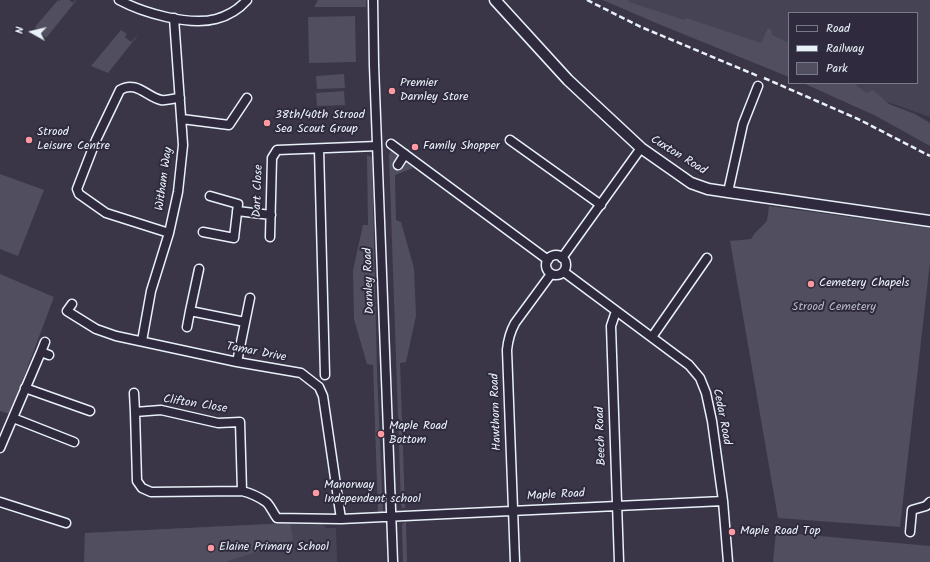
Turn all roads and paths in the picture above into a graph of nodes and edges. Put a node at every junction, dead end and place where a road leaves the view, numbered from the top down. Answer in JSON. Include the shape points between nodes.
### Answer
{"nodes":[{"id":1,"x":119,"y":0,"type":"edge"},
{"id":2,"x":247,"y":0,"type":"edge"},
{"id":3,"x":373,"y":0,"type":"edge"},
{"id":4,"x":495,"y":0,"type":"edge"},
{"id":5,"x":174,"y":18,"type":"junction"},
{"id":6,"x":758,"y":86,"type":"dead end"},
{"id":7,"x":180,"y":98,"type":"junction"},
{"id":8,"x":247,"y":98,"type":"dead end"},
{"id":9,"x":182,"y":119,"type":"junction"},
{"id":10,"x":510,"y":140,"type":"dead end"},
{"id":11,"x":391,"y":144,"type":"dead end"},
{"id":12,"x":377,"y":146,"type":"junction"},
{"id":13,"x":641,"y":148,"type":"junction"},
{"id":14,"x":319,"y":149,"type":"junction"},
{"id":15,"x":405,"y":154,"type":"junction"},
{"id":16,"x":398,"y":165,"type":"dead end"},
{"id":17,"x":728,"y":192,"type":"junction"},
{"id":18,"x":210,"y":196,"type":"dead end"},
{"id":19,"x":601,"y":205,"type":"junction"},
{"id":20,"x":237,"y":211,"type":"junction"},
{"id":21,"x":271,"y":215,"type":"junction"},
{"id":22,"x":930,"y":221,"type":"edge"},
{"id":23,"x":203,"y":232,"type":"dead end"},
{"id":24,"x":169,"y":233,"type":"junction"},
{"id":25,"x":270,"y":237,"type":"dead end"},
{"id":26,"x":562,"y":258,"type":"junction"},
{"id":27,"x":707,"y":258,"type":"dead end"},
{"id":28,"x":548,"y":260,"type":"junction"},
{"id":29,"x":199,"y":269,"type":"dead end"},
{"id":30,"x":564,"y":272,"type":"junction"},
{"id":31,"x":551,"y":274,"type":"junction"},
{"id":32,"x":250,"y":298,"type":"dead end"},
{"id":33,"x":72,"y":304,"type":"dead end"},
{"id":34,"x":190,"y":311,"type":"junction"},
{"id":35,"x":616,"y":311,"type":"junction"},
{"id":36,"x":245,"y":322,"type":"junction"},
{"id":37,"x":187,"y":327,"type":"dead end"},
{"id":38,"x":652,"y":337,"type":"junction"},
{"id":39,"x":142,"y":341,"type":"junction"},
{"id":40,"x":45,"y":342,"type":"dead end"},
{"id":41,"x":41,"y":352,"type":"junction"},
{"id":42,"x":49,"y":355,"type":"dead end"},
{"id":43,"x":237,"y":362,"type":"junction"},
{"id":44,"x":325,"y":375,"type":"dead end"},
{"id":45,"x":25,"y":388,"type":"junction"},
{"id":46,"x":134,"y":392,"type":"dead end"},
{"id":47,"x":90,"y":411,"type":"dead end"},
{"id":48,"x":135,"y":412,"type":"junction"},
{"id":49,"x":13,"y":418,"type":"junction"},
{"id":50,"x":74,"y":442,"type":"dead end"},
{"id":51,"x":0,"y":448,"type":"edge"},
{"id":52,"x":242,"y":491,"type":"junction"},
{"id":53,"x":723,"y":501,"type":"junction"},
{"id":54,"x":0,"y":502,"type":"edge"},
{"id":55,"x":930,"y":502,"type":"edge"},
{"id":56,"x":616,"y":506,"type":"junction"},
{"id":57,"x":513,"y":510,"type":"junction"},
{"id":58,"x":391,"y":516,"type":"junction"},
{"id":59,"x":341,"y":519,"type":"junction"},
{"id":60,"x":66,"y":523,"type":"dead end"},
{"id":61,"x":910,"y":532,"type":"dead end"},
{"id":62,"x":393,"y":562,"type":"edge"},
{"id":63,"x":515,"y":562,"type":"edge"},
{"id":64,"x":618,"y":562,"type":"edge"},
{"id":65,"x":728,"y":562,"type":"edge"}],
"edges":[{"from":1,"to":5,"type":"street","via":[[147,12]]},
{"from":2,"to":5,"type":"street","via":[[235,10],[216,19]]},
{"from":3,"to":12,"type":"street","name":"Darnley Road"},
{"from":4,"to":13,"type":"main road","name":"Cuxton Road","via":[[568,80]]},
{"from":5,"to":7,"type":"street","name":"Witham Way"},
{"from":6,"to":17,"type":"street","via":[[743,124]]},
{"from":7,"to":9,"type":"street","name":"Witham Way"},
{"from":7,"to":24,"type":"street","via":[[160,100],[129,86],[121,88],[77,189],[79,194],[106,212]]},
{"from":8,"to":9,"type":"street","via":[[229,125]]},
{"from":9,"to":24,"type":"street","name":"Witham Way","via":[[183,146],[178,192]]},
{"from":10,"to":19,"type":"street"},
{"from":11,"to":15,"type":"street"},
{"from":12,"to":14,"type":"street","name":"Dart Close"},
{"from":12,"to":58,"type":"street","name":"Darnley Road"},
{"from":13,"to":17,"type":"main road","name":"Cuxton Road","via":[[691,182],[708,189]]},
{"from":13,"to":19,"type":"street"},
{"from":14,"to":21,"type":"street","name":"Dart Close","via":[[277,150],[272,158]]},
{"from":14,"to":44,"type":"street"},
{"from":15,"to":16,"type":"street"},
{"from":15,"to":28,"type":"street"},
{"from":17,"to":22,"type":"main road","name":"Cuxton Road"},
{"from":18,"to":20,"type":"street","via":[[238,204]]},
{"from":19,"to":26,"type":"street"},
{"from":20,"to":21,"type":"street"},
{"from":20,"to":23,"type":"street","via":[[234,238]]},
{"from":21,"to":25,"type":"street","name":"Dart Close"},
{"from":24,"to":39,"type":"street","name":"Witham Way","via":[[151,291]]},
{"from":26,"to":28,"type":"street","via":[[556,255]]},
{"from":26,"to":30,"type":"street","via":[[566,263]]},
{"from":27,"to":38,"type":"street"},
{"from":28,"to":31,"type":"street","via":[[546,269]]},
{"from":29,"to":34,"type":"street"},
{"from":30,"to":31,"type":"street","via":[[559,275]]},
{"from":30,"to":35,"type":"street","name":"Cedar Road"},
{"from":31,"to":57,"type":"street","name":"Hawthorn Road","via":[[511,329],[508,339]]},
{"from":32,"to":36,"type":"street"},
{"from":33,"to":39,"type":"street","name":"Tamar Drive","via":[[67,310],[96,329]]},
{"from":34,"to":36,"type":"street"},
{"from":34,"to":37,"type":"street"},
{"from":35,"to":38,"type":"street","name":"Cedar Road"},
{"from":35,"to":56,"type":"street","name":"Beech Road","via":[[611,326]]},
{"from":36,"to":43,"type":"street"},
{"from":38,"to":53,"type":"street","name":"Cedar Road","via":[[689,365],[700,378],[712,421]]},
{"from":39,"to":43,"type":"street","name":"Tamar Drive"},
{"from":40,"to":41,"type":"street"},
{"from":41,"to":42,"type":"street"},
{"from":41,"to":45,"type":"street"},
{"from":43,"to":59,"type":"street","name":"Tamar Drive","via":[[301,373],[319,387],[326,411]]},
{"from":45,"to":47,"type":"street"},
{"from":45,"to":49,"type":"street"},
{"from":46,"to":48,"type":"street"},
{"from":48,"to":52,"type":"street","name":"Clifton Close","via":[[161,410],[218,423],[240,422]]},
{"from":48,"to":52,"type":"street","via":[[137,481],[142,488],[150,492]]},
{"from":49,"to":50,"type":"street"},
{"from":49,"to":51,"type":"street"},
{"from":52,"to":59,"type":"street","via":[[267,502],[277,518]]},
{"from":53,"to":56,"type":"street","name":"Maple Road"},
{"from":53,"to":65,"type":"street","name":"Cedar Road"},
{"from":54,"to":60,"type":"street"},
{"from":55,"to":61,"type":"street","via":[[926,506],[912,510]]},
{"from":56,"to":57,"type":"street","name":"Maple Road"},
{"from":56,"to":64,"type":"street","name":"Beech Road"},
{"from":57,"to":58,"type":"street","name":"Maple Road"},
{"from":57,"to":63,"type":"street","name":"Hawthorn Road"},
{"from":58,"to":59,"type":"street"},
{"from":58,"to":62,"type":"street","name":"Darnley Road"}]}
